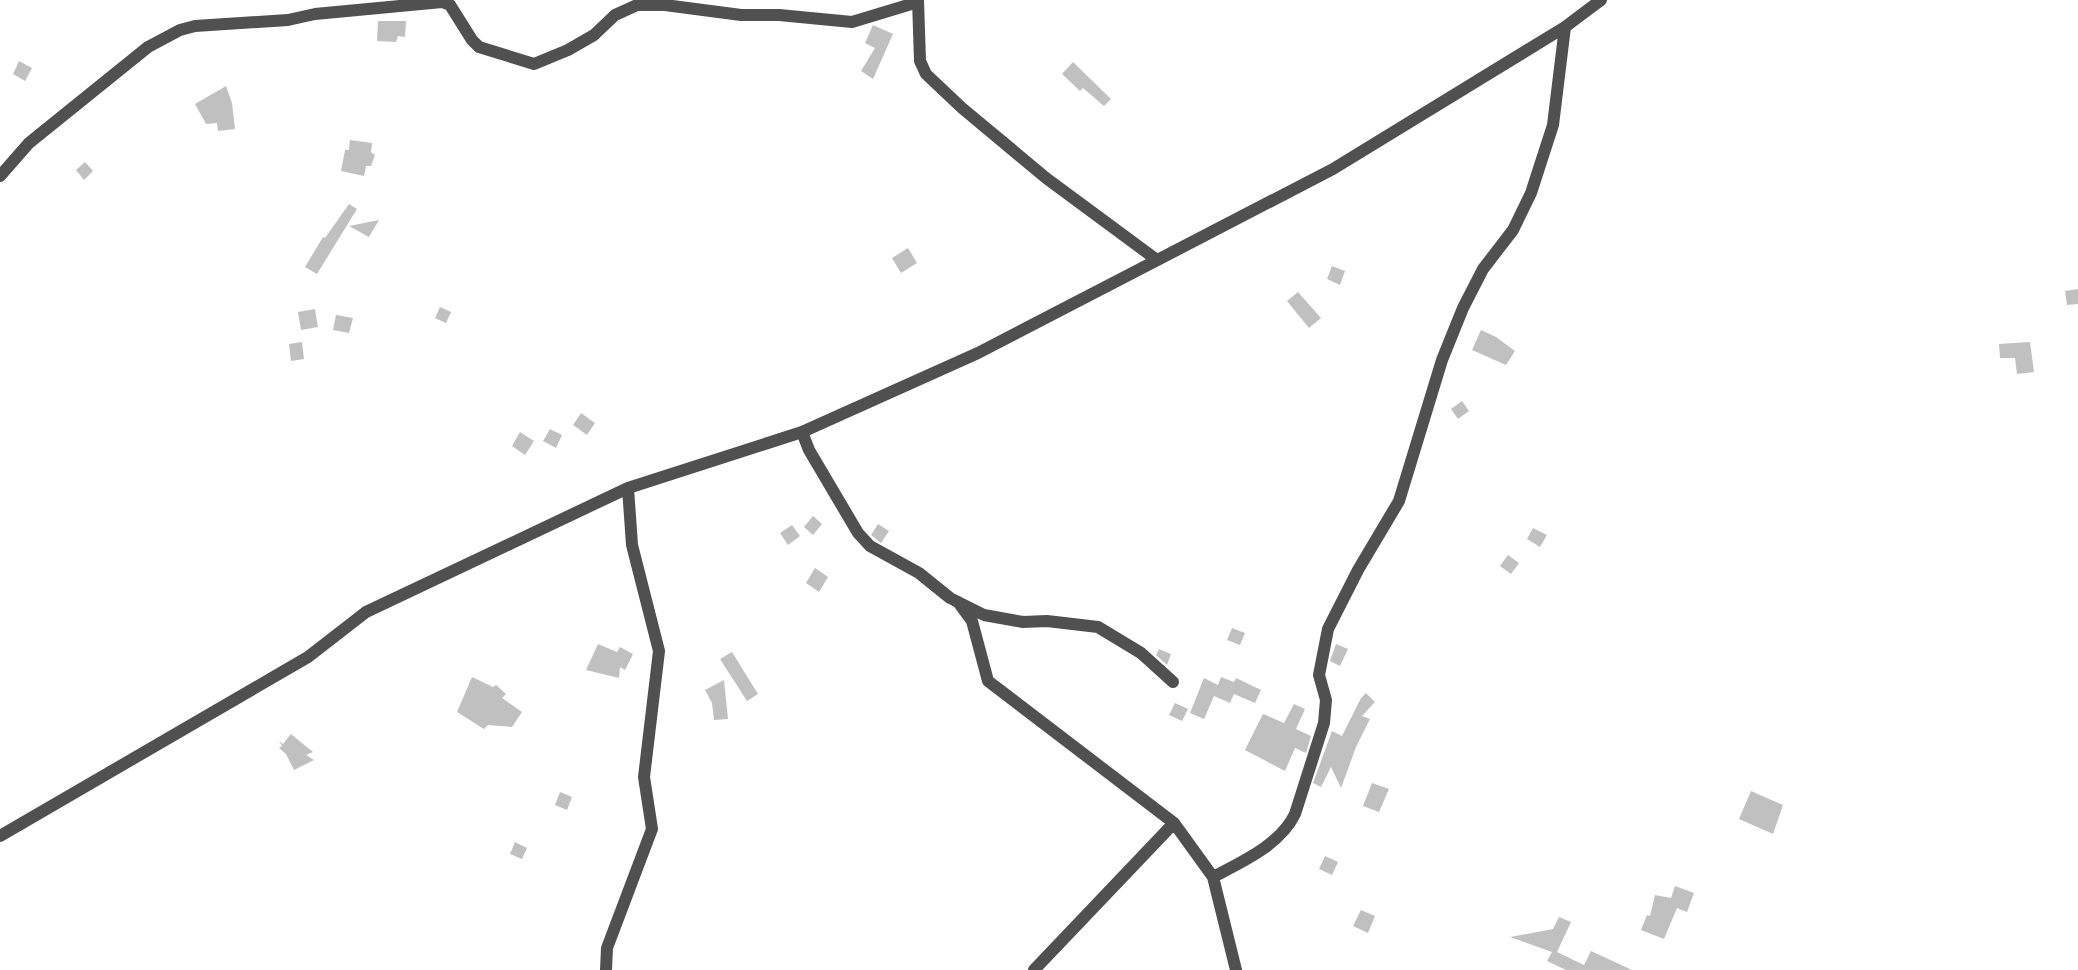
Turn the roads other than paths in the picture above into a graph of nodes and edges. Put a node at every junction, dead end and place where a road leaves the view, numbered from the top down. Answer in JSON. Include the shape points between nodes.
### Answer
{"nodes":[{"id":1,"x":1601,"y":0,"type":"edge"},
{"id":2,"x":918,"y":1,"type":"edge"},
{"id":3,"x":1565,"y":27,"type":"junction"},
{"id":4,"x":0,"y":176,"type":"edge"},
{"id":5,"x":1157,"y":260,"type":"junction"},
{"id":6,"x":802,"y":432,"type":"junction"},
{"id":7,"x":628,"y":488,"type":"junction"},
{"id":8,"x":958,"y":602,"type":"junction"},
{"id":9,"x":1173,"y":682,"type":"dead end"},
{"id":10,"x":1174,"y":823,"type":"junction"},
{"id":11,"x":0,"y":836,"type":"edge"},
{"id":12,"x":1213,"y":877,"type":"junction"},
{"id":13,"x":606,"y":970,"type":"edge"},
{"id":14,"x":1034,"y":970,"type":"edge"},
{"id":15,"x":1236,"y":970,"type":"edge"}],
"edges":[{"from":1,"to":3,"type":"street"},
{"from":2,"to":4,"type":"street","via":[[852,22],[637,5],[615,15],[594,35],[568,50],[534,64],[479,47],[450,5],[442,2],[315,14],[288,20],[195,26],[148,47],[29,143]]},
{"from":2,"to":5,"type":"street","via":[[920,61],[926,74],[1046,178]]},
{"from":3,"to":5,"type":"street","via":[[1333,170]]},
{"from":3,"to":12,"type":"street","via":[[1553,125],[1531,193],[1513,230],[1484,269],[1463,308],[1442,360],[1399,501],[1328,629],[1319,675],[1326,700],[1324,723],[1295,814],[1289,827],[1272,841]]},
{"from":5,"to":6,"type":"street","via":[[978,353]]},
{"from":6,"to":7,"type":"street"},
{"from":6,"to":8,"type":"street","via":[[809,450],[858,533],[870,546],[919,573]]},
{"from":7,"to":11,"type":"street","via":[[366,612],[308,657]]},
{"from":7,"to":13,"type":"street","via":[[632,545],[659,651],[644,778],[652,829],[607,948]]},
{"from":8,"to":9,"type":"street","via":[[984,615],[1023,622],[1047,621],[1098,627],[1141,653]]},
{"from":8,"to":10,"type":"street","via":[[972,621],[988,681]]},
{"from":10,"to":12,"type":"street"},
{"from":10,"to":14,"type":"street"},
{"from":12,"to":15,"type":"street"}]}
